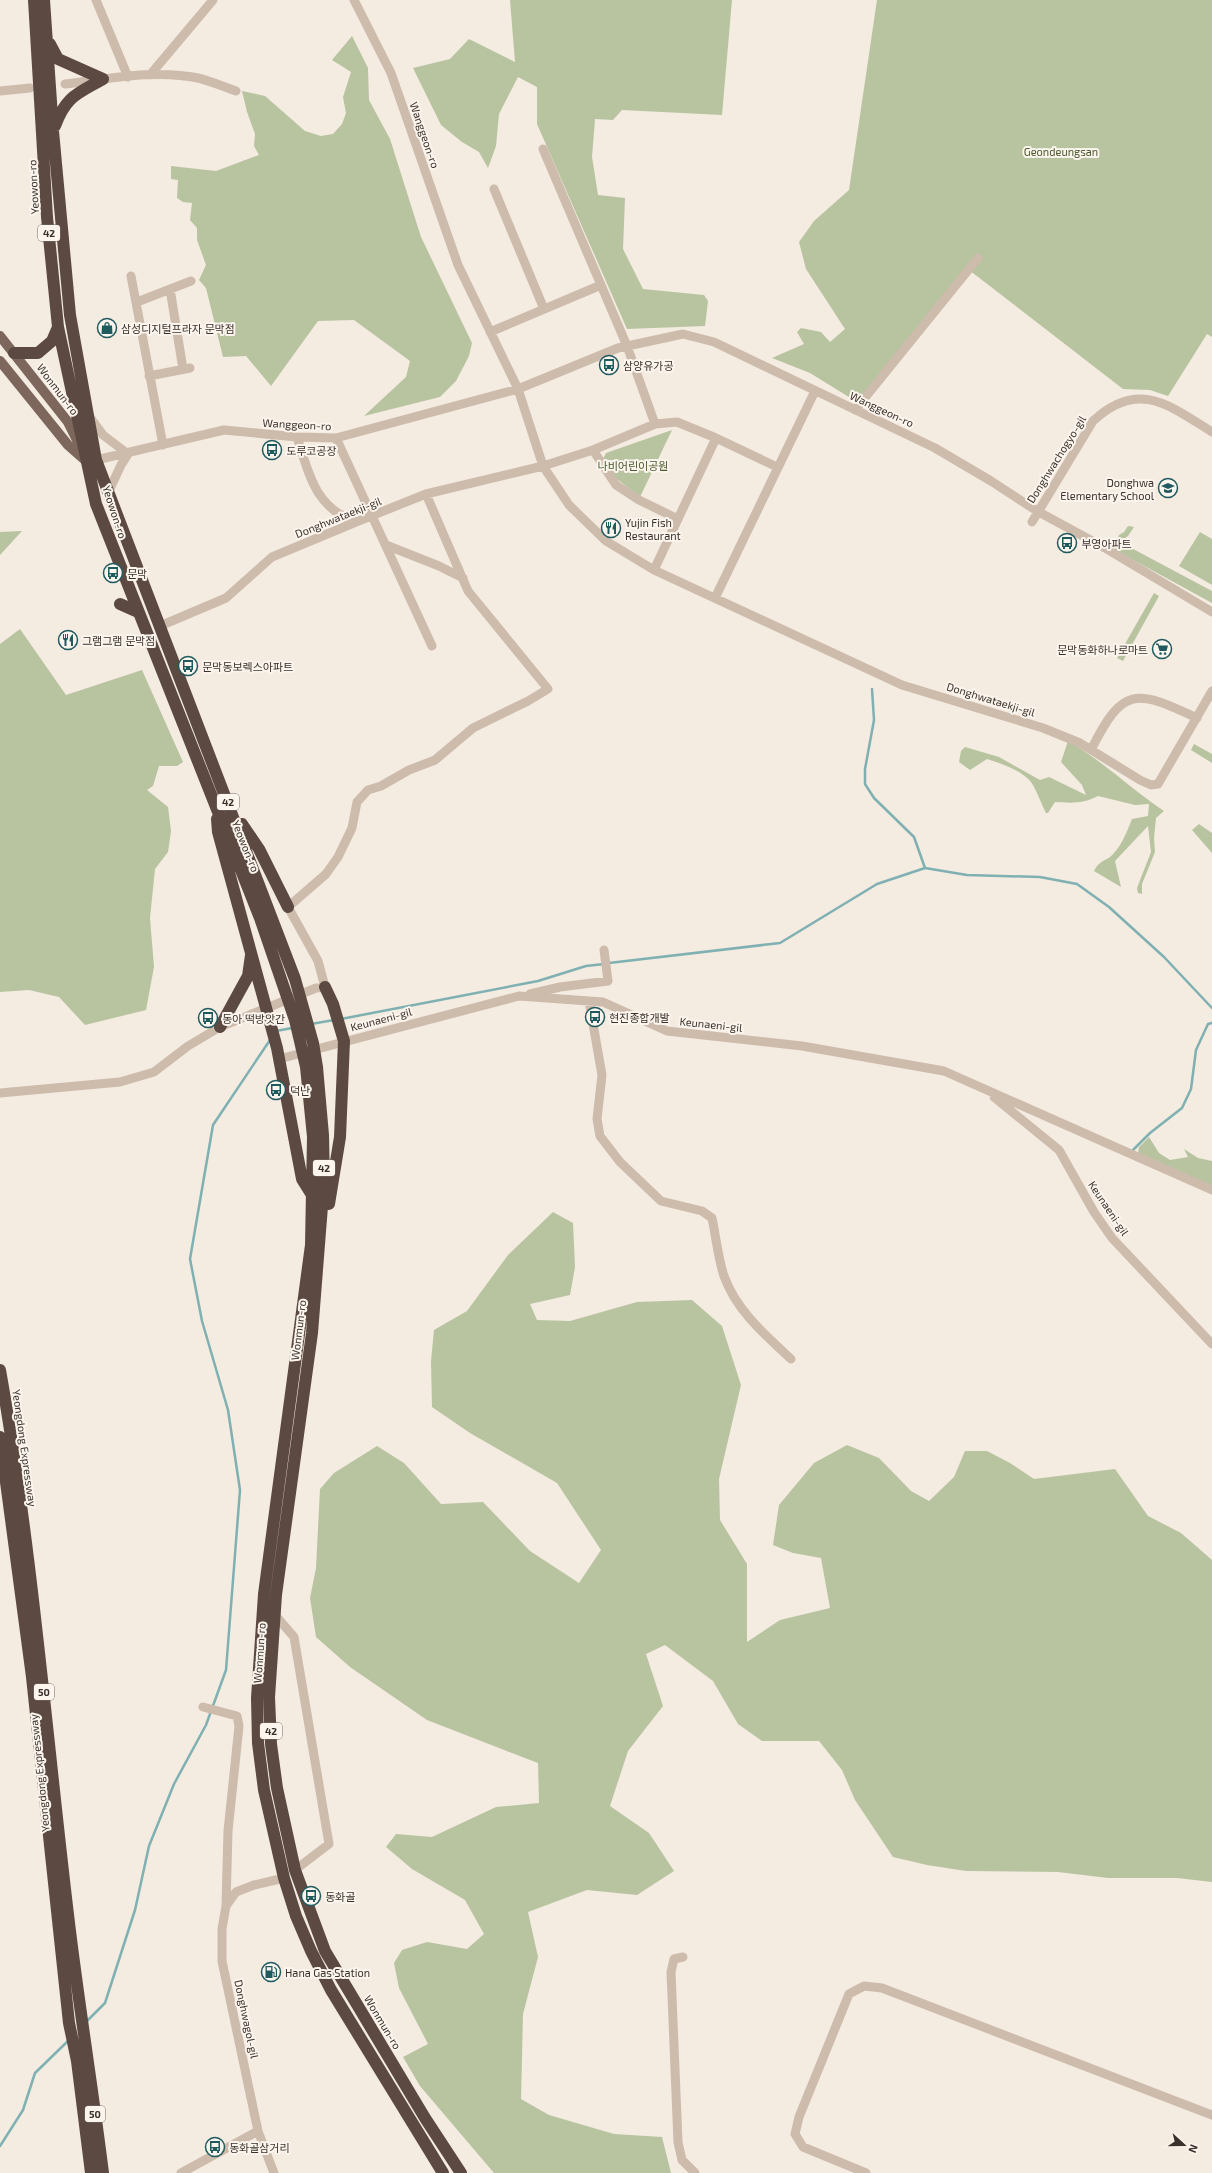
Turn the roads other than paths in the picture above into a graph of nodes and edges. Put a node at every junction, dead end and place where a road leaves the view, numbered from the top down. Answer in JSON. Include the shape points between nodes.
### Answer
{"nodes":[{"id":1,"x":34,"y":0,"type":"edge"},
{"id":2,"x":44,"y":0,"type":"edge"},
{"id":3,"x":96,"y":0,"type":"edge"},
{"id":4,"x":213,"y":0,"type":"edge"},
{"id":5,"x":354,"y":0,"type":"edge"},
{"id":6,"x":48,"y":40,"type":"junction"},
{"id":7,"x":150,"y":76,"type":"junction"},
{"id":8,"x":128,"y":77,"type":"junction"},
{"id":9,"x":103,"y":79,"type":"junction"},
{"id":10,"x":65,"y":84,"type":"dead end"},
{"id":11,"x":30,"y":88,"type":"dead end"},
{"id":12,"x":0,"y":91,"type":"edge"},
{"id":13,"x":236,"y":91,"type":"dead end"},
{"id":14,"x":53,"y":131,"type":"junction"},
{"id":15,"x":543,"y":149,"type":"dead end"},
{"id":16,"x":494,"y":190,"type":"dead end"},
{"id":17,"x":978,"y":258,"type":"dead end"},
{"id":18,"x":131,"y":276,"type":"dead end"},
{"id":19,"x":191,"y":281,"type":"dead end"},
{"id":20,"x":601,"y":285,"type":"junction"},
{"id":21,"x":170,"y":289,"type":"junction"},
{"id":22,"x":137,"y":302,"type":"junction"},
{"id":23,"x":544,"y":309,"type":"junction"},
{"id":24,"x":58,"y":327,"type":"junction"},
{"id":25,"x":490,"y":332,"type":"junction"},
{"id":26,"x":0,"y":336,"type":"edge"},
{"id":27,"x":627,"y":346,"type":"junction"},
{"id":28,"x":14,"y":353,"type":"junction"},
{"id":29,"x":0,"y":361,"type":"edge"},
{"id":30,"x":149,"y":376,"type":"junction"},
{"id":31,"x":518,"y":389,"type":"junction"},
{"id":32,"x":814,"y":391,"type":"junction"},
{"id":33,"x":855,"y":410,"type":"junction"},
{"id":34,"x":87,"y":413,"type":"junction"},
{"id":35,"x":655,"y":424,"type":"junction"},
{"id":36,"x":1212,"y":432,"type":"edge"},
{"id":37,"x":297,"y":437,"type":"junction"},
{"id":38,"x":336,"y":438,"type":"junction"},
{"id":39,"x":716,"y":438,"type":"junction"},
{"id":40,"x":163,"y":445,"type":"junction"},
{"id":41,"x":593,"y":450,"type":"junction"},
{"id":42,"x":128,"y":454,"type":"junction"},
{"id":43,"x":92,"y":461,"type":"junction"},
{"id":44,"x":542,"y":466,"type":"junction"},
{"id":45,"x":777,"y":467,"type":"junction"},
{"id":46,"x":108,"y":493,"type":"junction"},
{"id":47,"x":426,"y":494,"type":"junction"},
{"id":48,"x":1037,"y":511,"type":"junction"},
{"id":49,"x":372,"y":516,"type":"junction"},
{"id":50,"x":678,"y":519,"type":"junction"},
{"id":51,"x":356,"y":522,"type":"junction"},
{"id":52,"x":1032,"y":522,"type":"dead end"},
{"id":53,"x":386,"y":545,"type":"junction"},
{"id":54,"x":654,"y":570,"type":"junction"},
{"id":55,"x":463,"y":578,"type":"junction"},
{"id":56,"x":715,"y":598,"type":"junction"},
{"id":57,"x":120,"y":604,"type":"dead end"},
{"id":58,"x":138,"y":612,"type":"junction"},
{"id":59,"x":1212,"y":612,"type":"edge"},
{"id":60,"x":160,"y":626,"type":"junction"},
{"id":61,"x":147,"y":632,"type":"junction"},
{"id":62,"x":432,"y":646,"type":"dead end"},
{"id":63,"x":1212,"y":691,"type":"edge"},
{"id":64,"x":1197,"y":718,"type":"junction"},
{"id":65,"x":1091,"y":750,"type":"junction"},
{"id":66,"x":229,"y":804,"type":"junction"},
{"id":67,"x":216,"y":807,"type":"junction"},
{"id":68,"x":288,"y":907,"type":"junction"},
{"id":69,"x":252,"y":950,"type":"junction"},
{"id":70,"x":605,"y":953,"type":"dead end"},
{"id":71,"x":325,"y":987,"type":"junction"},
{"id":72,"x":519,"y":996,"type":"junction"},
{"id":73,"x":589,"y":1001,"type":"junction"},
{"id":74,"x":267,"y":1008,"type":"junction"},
{"id":75,"x":220,"y":1027,"type":"junction"},
{"id":76,"x":343,"y":1036,"type":"junction"},
{"id":77,"x":278,"y":1053,"type":"junction"},
{"id":78,"x":984,"y":1089,"type":"junction"},
{"id":79,"x":314,"y":1092,"type":"junction"},
{"id":80,"x":0,"y":1093,"type":"edge"},
{"id":81,"x":1212,"y":1190,"type":"edge"},
{"id":82,"x":313,"y":1196,"type":"junction"},
{"id":83,"x":320,"y":1246,"type":"junction"},
{"id":84,"x":1212,"y":1344,"type":"edge"},
{"id":85,"x":791,"y":1359,"type":"dead end"},
{"id":86,"x":0,"y":1370,"type":"edge"},
{"id":87,"x":0,"y":1437,"type":"edge"},
{"id":88,"x":275,"y":1615,"type":"junction"},
{"id":89,"x":205,"y":1707,"type":"dead end"},
{"id":90,"x":296,"y":1870,"type":"junction"},
{"id":91,"x":284,"y":1878,"type":"junction"},
{"id":92,"x":226,"y":1906,"type":"junction"},
{"id":93,"x":683,"y":1957,"type":"dead end"},
{"id":94,"x":1212,"y":2115,"type":"edge"},
{"id":95,"x":258,"y":2131,"type":"junction"},
{"id":96,"x":91,"y":2173,"type":"edge"},
{"id":97,"x":103,"y":2173,"type":"edge"},
{"id":98,"x":181,"y":2173,"type":"edge"},
{"id":99,"x":274,"y":2173,"type":"edge"},
{"id":100,"x":444,"y":2173,"type":"edge"},
{"id":101,"x":461,"y":2173,"type":"edge"},
{"id":102,"x":695,"y":2173,"type":"edge"},
{"id":103,"x":866,"y":2173,"type":"edge"}],
"edges":[{"from":1,"to":24,"type":"highway","name":"Yeowon-ro","number":"42","via":[[47,217]]},
{"from":2,"to":6,"type":"highway","name":"Yeowon-ro","number":"42"},
{"from":3,"to":8,"type":"street"},
{"from":4,"to":7,"type":"street"},
{"from":5,"to":25,"type":"street","name":"Wanggeon-ro","via":[[390,73],[458,265]]},
{"from":6,"to":9,"type":"highway","via":[[58,59]]},
{"from":6,"to":14,"type":"highway","name":"Yeowon-ro","number":"42"},
{"from":7,"to":8,"type":"street"},
{"from":7,"to":13,"type":"street","via":[[198,78]]},
{"from":8,"to":9,"type":"street"},
{"from":9,"to":10,"type":"street"},
{"from":9,"to":14,"type":"highway","via":[[68,100]]},
{"from":11,"to":12,"type":"street"},
{"from":14,"to":34,"type":"highway","name":"Yeowon-ro","number":"42","via":[[70,315]]},
{"from":15,"to":20,"type":"street"},
{"from":16,"to":23,"type":"street"},
{"from":17,"to":33,"type":"street"},
{"from":18,"to":22,"type":"street"},
{"from":19,"to":21,"type":"street"},
{"from":20,"to":23,"type":"street"},
{"from":20,"to":27,"type":"street"},
{"from":21,"to":22,"type":"street"},
{"from":21,"to":30,"type":"street","via":[[187,369]]},
{"from":22,"to":30,"type":"street"},
{"from":23,"to":25,"type":"street"},
{"from":24,"to":28,"type":"highway","via":[[52,341],[38,353]]},
{"from":24,"to":43,"type":"highway","name":"Yeowon-ro","number":"42"},
{"from":25,"to":31,"type":"street","name":"Wanggeon-ro"},
{"from":26,"to":28,"type":"main road","name":"Wonmun-ro"},
{"from":27,"to":31,"type":"street","name":"Wanggeon-ro"},
{"from":27,"to":32,"type":"street","name":"Wanggeon-ro","via":[[683,334],[714,342]]},
{"from":27,"to":35,"type":"street"},
{"from":28,"to":43,"type":"main road","name":"Wonmun-ro","via":[[68,422]]},
{"from":29,"to":43,"type":"main road","via":[[68,445]]},
{"from":30,"to":40,"type":"street"},
{"from":31,"to":38,"type":"street","name":"Wanggeon-ro"},
{"from":31,"to":44,"type":"street","name":"Donghwataekji-gil"},
{"from":32,"to":33,"type":"street","name":"Wanggeon-ro"},
{"from":32,"to":45,"type":"street"},
{"from":33,"to":48,"type":"street","name":"Wanggeon-ro","via":[[935,448],[991,480]]},
{"from":34,"to":42,"type":"street","via":[[103,435]]},
{"from":34,"to":43,"type":"highway","name":"Yeowon-ro","number":"42"},
{"from":35,"to":39,"type":"street","name":"Donghwataekji-gil","via":[[677,422]]},
{"from":35,"to":41,"type":"street","name":"Donghwataekji-gil"},
{"from":36,"to":48,"type":"street","name":"Donghwachogyo-gil","via":[[1166,404],[1150,400],[1120,401],[1107,408],[1093,421]]},
{"from":37,"to":38,"type":"street","name":"Wanggeon-ro"},
{"from":37,"to":40,"type":"street","name":"Wanggeon-ro","via":[[224,430]]},
{"from":37,"to":51,"type":"street","via":[[309,475],[326,504],[340,517]]},
{"from":38,"to":49,"type":"street"},
{"from":39,"to":45,"type":"street","name":"Donghwataekji-gil"},
{"from":39,"to":50,"type":"street"},
{"from":40,"to":42,"type":"street","name":"Wanggeon-ro"},
{"from":41,"to":44,"type":"street","name":"Donghwataekji-gil"},
{"from":41,"to":50,"type":"street","via":[[616,484],[639,500]]},
{"from":42,"to":43,"type":"street","name":"Wanggeon-ro"},
{"from":42,"to":46,"type":"street"},
{"from":43,"to":46,"type":"highway","name":"Yeowon-ro","number":"42"},
{"from":43,"to":58,"type":"highway","name":"Yeowon-ro","number":"42","via":[[96,504]]},
{"from":44,"to":47,"type":"street","name":"Donghwataekji-gil"},
{"from":44,"to":54,"type":"street","name":"Donghwataekji-gil","via":[[569,506],[606,541]]},
{"from":45,"to":56,"type":"street"},
{"from":46,"to":60,"type":"highway","name":"Yeowon-ro","number":"42"},
{"from":47,"to":49,"type":"street","name":"Donghwataekji-gil"},
{"from":47,"to":55,"type":"street"},
{"from":48,"to":52,"type":"street","name":"Donghwachogyo-gil"},
{"from":48,"to":59,"type":"street","name":"Wanggeon-ro"},
{"from":49,"to":51,"type":"street","name":"Donghwataekji-gil"},
{"from":49,"to":53,"type":"street"},
{"from":50,"to":54,"type":"street"},
{"from":51,"to":60,"type":"street","name":"Donghwataekji-gil","via":[[272,557],[226,598]]},
{"from":53,"to":55,"type":"street"},
{"from":53,"to":62,"type":"street"},
{"from":54,"to":56,"type":"street","name":"Donghwataekji-gil"},
{"from":55,"to":68,"type":"street","via":[[468,591],[548,689],[528,702],[473,728],[435,760],[368,790],[357,802],[352,828],[338,857],[326,874]]},
{"from":56,"to":65,"type":"street","name":"Donghwataekji-gil","via":[[902,685],[1043,728]]},
{"from":57,"to":58,"type":"highway"},
{"from":58,"to":61,"type":"highway","name":"Yeowon-ro","number":"42"},
{"from":60,"to":61,"type":"highway"},
{"from":60,"to":66,"type":"highway","name":"Yeowon-ro","number":"42"},
{"from":61,"to":67,"type":"highway","name":"Yeowon-ro","number":"42"},
{"from":63,"to":64,"type":"street","name":"Donghwataekji-gil"},
{"from":64,"to":65,"type":"street","via":[[1147,699],[1128,699],[1115,709],[1104,723]]},
{"from":64,"to":65,"type":"street","name":"Donghwataekji-gil","via":[[1158,784],[1151,785],[1140,780]]},
{"from":66,"to":68,"type":"highway","via":[[258,849]]},
{"from":66,"to":79,"type":"highway","name":"Yeowon-ro","number":"42","via":[[295,979],[313,1043]]},
{"from":67,"to":69,"type":"highway","via":[[218,832]]},
{"from":67,"to":79,"type":"highway","name":"Yeowon-ro","number":"42","via":[[282,980]]},
{"from":68,"to":71,"type":"street","via":[[318,961]]},
{"from":69,"to":74,"type":"highway"},
{"from":69,"to":75,"type":"highway","via":[[248,976]]},
{"from":70,"to":72,"type":"street","via":[[608,981],[560,987]]},
{"from":71,"to":74,"type":"street","via":[[316,988]]},
{"from":71,"to":76,"type":"highway","via":[[334,1004]]},
{"from":72,"to":73,"type":"street","name":"Keunaeni-gil"},
{"from":72,"to":76,"type":"street","name":"Keunaeni-gil"},
{"from":73,"to":78,"type":"street","name":"Keunaeni-gil","via":[[603,1002],[667,1031],[802,1046],[944,1071]]},
{"from":73,"to":85,"type":"street","via":[[602,1076],[597,1119],[600,1136],[620,1162],[661,1201],[702,1211],[712,1218],[724,1276],[742,1309]]},
{"from":74,"to":75,"type":"street"},
{"from":74,"to":77,"type":"highway"},
{"from":75,"to":80,"type":"street","via":[[188,1046],[154,1072],[120,1082]]},
{"from":76,"to":77,"type":"street","name":"Keunaeni-gil"},
{"from":76,"to":83,"type":"highway","via":[[340,1137]]},
{"from":77,"to":82,"type":"highway","via":[[302,1178]]},
{"from":78,"to":81,"type":"street","name":"Keunaeni-gil"},
{"from":78,"to":84,"type":"street","name":"Keunaeni-gil","via":[[1059,1150],[1094,1212],[1112,1238]]},
{"from":79,"to":82,"type":"highway","name":"Wonmun-ro","number":"42"},
{"from":79,"to":83,"type":"highway","name":"Wonmun-ro","number":"42","via":[[324,1135]]},
{"from":82,"to":91,"type":"highway","name":"Wonmun-ro","number":"42","via":[[301,1326],[264,1594],[257,1698],[258,1743],[264,1790]]},
{"from":83,"to":88,"type":"highway","name":"Wonmun-ro","number":"42","via":[[312,1333]]},
{"from":86,"to":97,"type":"highway","name":"Yeongdong Expressway","number":"50","via":[[12,1438],[42,1676],[70,1933]]},
{"from":87,"to":96,"type":"highway","name":"Yeongdong Expressway","number":"50","via":[[32,1677],[69,2023],[77,2061]]},
{"from":88,"to":90,"type":"highway","name":"Wonmun-ro","number":"42","via":[[269,1697],[271,1744],[278,1796]]},
{"from":88,"to":90,"type":"street","via":[[294,1637],[329,1844]]},
{"from":89,"to":92,"type":"street","name":"Donghwagol-gil","via":[[238,1716],[228,1831]]},
{"from":90,"to":91,"type":"highway"},
{"from":90,"to":101,"type":"highway","name":"Wonmun-ro","number":"42","via":[[325,1951]]},
{"from":91,"to":92,"type":"street","via":[[236,1892]]},
{"from":91,"to":100,"type":"highway","name":"Wonmun-ro","number":"42","via":[[296,1916],[331,1990]]},
{"from":92,"to":95,"type":"street","name":"Donghwagol-gil","via":[[222,1929],[222,1961]]},
{"from":93,"to":102,"type":"street","via":[[674,1959],[671,1972],[678,2142],[682,2160]]},
{"from":94,"to":103,"type":"street","via":[[882,1988],[864,1986],[849,1994],[799,2117],[795,2134],[803,2147]]},
{"from":95,"to":98,"type":"street"},
{"from":95,"to":99,"type":"street","name":"Donghwagol-gil"}]}
